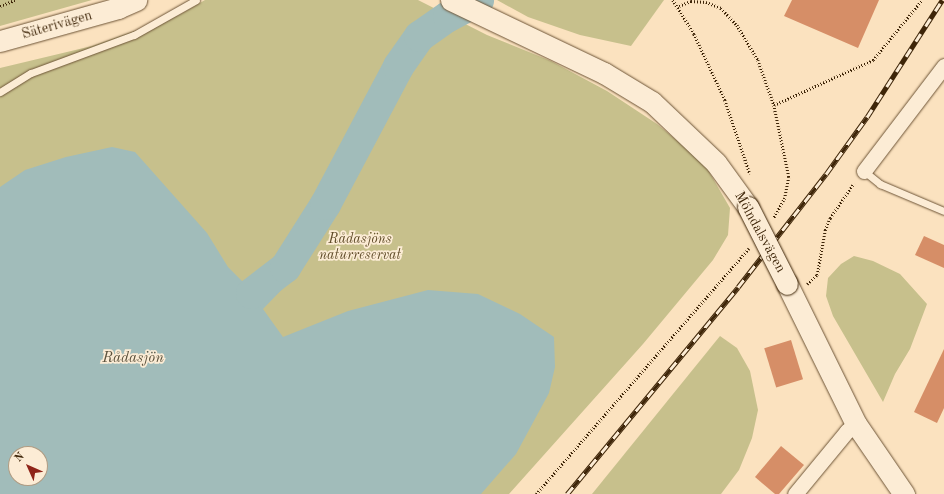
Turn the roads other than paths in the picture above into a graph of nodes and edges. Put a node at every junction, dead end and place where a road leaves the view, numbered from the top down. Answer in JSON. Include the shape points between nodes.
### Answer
{"nodes":[{"id":1,"x":136,"y":0,"type":"edge"},
{"id":2,"x":196,"y":0,"type":"edge"},
{"id":3,"x":451,"y":0,"type":"edge"},
{"id":4,"x":0,"y":41,"type":"edge"},
{"id":5,"x":944,"y":66,"type":"edge"},
{"id":6,"x":0,"y":92,"type":"edge"},
{"id":7,"x":864,"y":171,"type":"joint"},
{"id":8,"x":944,"y":211,"type":"edge"},
{"id":9,"x":856,"y":424,"type":"junction"},
{"id":10,"x":795,"y":494,"type":"edge"},
{"id":11,"x":904,"y":494,"type":"edge"}],
"edges":[{"from":1,"to":4,"type":"street","name":"Säterivägen","via":[[118,8]]},
{"from":2,"to":6,"type":"lane","via":[[134,35],[31,73]]},
{"from":3,"to":9,"type":"street","name":"Mölndalsvägen","bridge":true,"via":[[604,73],[652,102],[716,163],[748,207],[795,285]]},
{"from":5,"to":7,"type":"street"},
{"from":7,"to":8,"type":"lane","via":[[880,184]]},
{"from":9,"to":10,"type":"street","via":[[847,431]]},
{"from":9,"to":11,"type":"street","name":"Mölndalsvägen"}]}
